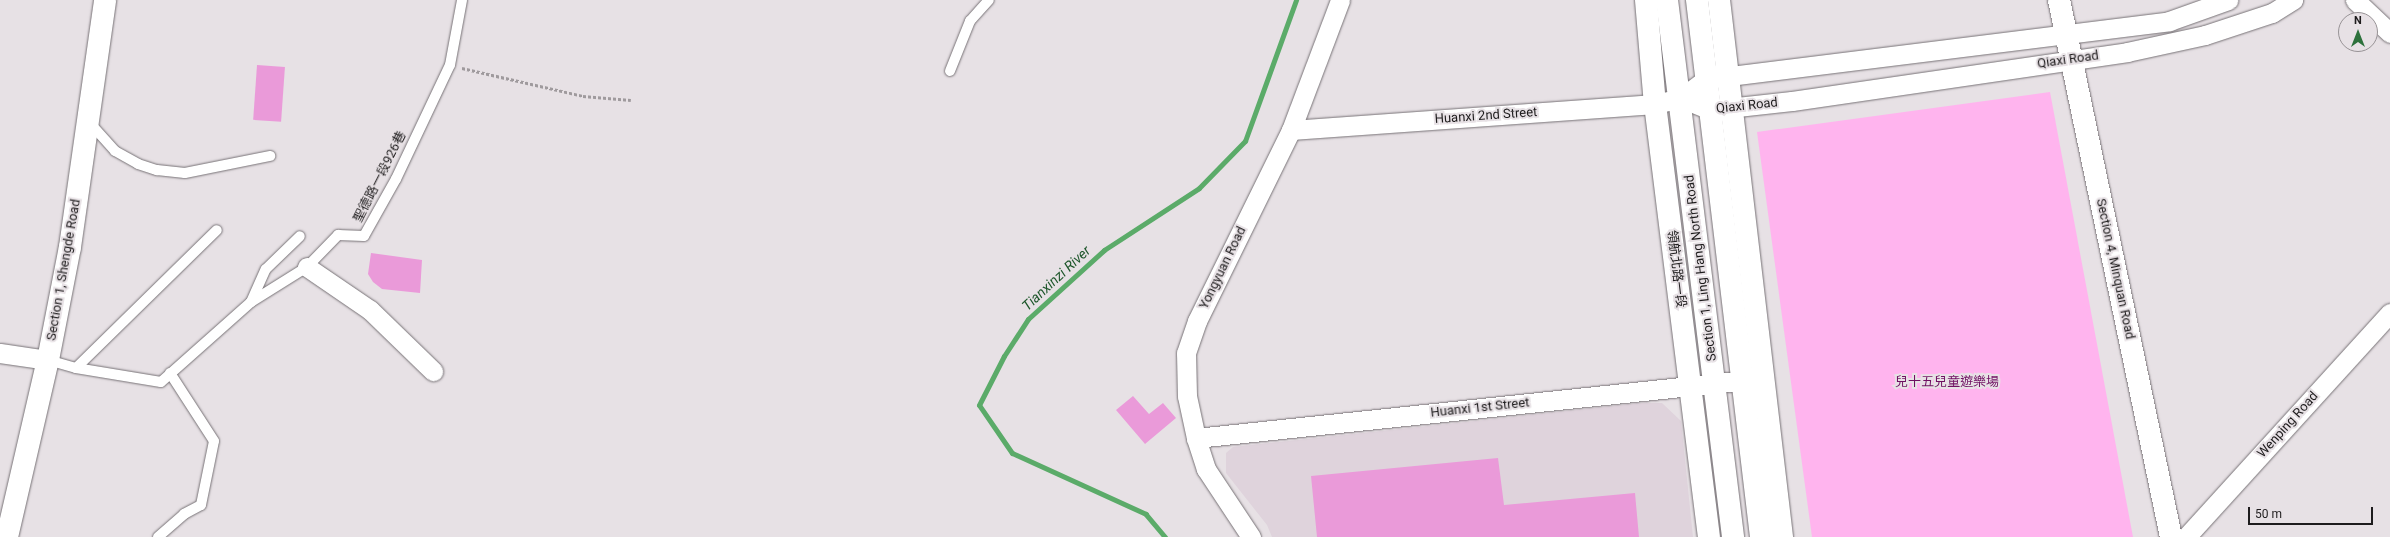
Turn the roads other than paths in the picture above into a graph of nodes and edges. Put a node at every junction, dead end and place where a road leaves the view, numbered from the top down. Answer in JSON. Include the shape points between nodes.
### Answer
{"nodes":[{"id":1,"x":105,"y":0,"type":"edge"},
{"id":2,"x":462,"y":0,"type":"edge"},
{"id":3,"x":989,"y":0,"type":"edge"},
{"id":4,"x":1340,"y":0,"type":"edge"},
{"id":5,"x":1646,"y":0,"type":"edge"},
{"id":6,"x":1667,"y":0,"type":"edge"},
{"id":7,"x":1697,"y":0,"type":"edge"},
{"id":8,"x":1719,"y":0,"type":"edge"},
{"id":9,"x":2059,"y":0,"type":"edge"},
{"id":10,"x":2228,"y":0,"type":"edge"},
{"id":11,"x":2293,"y":0,"type":"edge"},
{"id":12,"x":2355,"y":0,"type":"edge"},
{"id":13,"x":2390,"y":33,"type":"edge"},
{"id":14,"x":2067,"y":34,"type":"junction"},
{"id":15,"x":2071,"y":60,"type":"junction"},
{"id":16,"x":950,"y":71,"type":"dead end"},
{"id":17,"x":1729,"y":77,"type":"junction"},
{"id":18,"x":1706,"y":79,"type":"junction"},
{"id":19,"x":1680,"y":98,"type":"junction"},
{"id":20,"x":1655,"y":104,"type":"junction"},
{"id":21,"x":1732,"y":108,"type":"junction"},
{"id":22,"x":1710,"y":110,"type":"junction"},
{"id":23,"x":89,"y":122,"type":"junction"},
{"id":24,"x":1291,"y":130,"type":"junction"},
{"id":25,"x":270,"y":156,"type":"dead end"},
{"id":26,"x":217,"y":230,"type":"dead end"},
{"id":27,"x":300,"y":236,"type":"dead end"},
{"id":28,"x":307,"y":267,"type":"junction"},
{"id":29,"x":251,"y":302,"type":"junction"},
{"id":30,"x":2390,"y":313,"type":"edge"},
{"id":31,"x":0,"y":353,"type":"edge"},
{"id":32,"x":48,"y":360,"type":"junction"},
{"id":33,"x":76,"y":368,"type":"junction"},
{"id":34,"x":433,"y":370,"type":"dead end"},
{"id":35,"x":170,"y":373,"type":"junction"},
{"id":36,"x":1754,"y":380,"type":"junction"},
{"id":37,"x":1716,"y":385,"type":"junction"},
{"id":38,"x":1691,"y":387,"type":"junction"},
{"id":39,"x":1196,"y":438,"type":"junction"},
{"id":40,"x":7,"y":537,"type":"edge"},
{"id":41,"x":158,"y":537,"type":"edge"},
{"id":42,"x":1251,"y":537,"type":"edge"},
{"id":43,"x":1709,"y":537,"type":"edge"},
{"id":44,"x":1733,"y":537,"type":"edge"},
{"id":45,"x":1762,"y":537,"type":"edge"},
{"id":46,"x":1782,"y":537,"type":"edge"},
{"id":47,"x":2171,"y":537,"type":"edge"},
{"id":48,"x":2186,"y":537,"type":"edge"}],
"edges":[{"from":1,"to":23,"type":"street","name":"Section 1, Shengde Road"},
{"from":2,"to":28,"type":"lane","name":"聖德路一段926巷","via":[[450,65],[396,180],[364,236],[338,235]]},
{"from":3,"to":16,"type":"lane","via":[[970,21]]},
{"from":4,"to":24,"type":"street","name":"Yongyuan Road"},
{"from":5,"to":20,"type":"street","name":"領航北路一段"},
{"from":6,"to":19,"type":"street","name":"Section 1, Ling Hang North Road"},
{"from":7,"to":18,"type":"street"},
{"from":8,"to":17,"type":"street"},
{"from":9,"to":14,"type":"street","name":"Section 4, Minquan Road"},
{"from":10,"to":14,"type":"street","name":"Qiaxi Road","via":[[2169,21]]},
{"from":11,"to":15,"type":"street","name":"Qiaxi Road","via":[[2272,13],[2205,35],[2127,52]]},
{"from":12,"to":13,"type":"street"},
{"from":14,"to":15,"type":"street","name":"Section 4, Minquan Road"},
{"from":14,"to":17,"type":"street","name":"Qiaxi Road"},
{"from":15,"to":21,"type":"street","name":"Qiaxi Road"},
{"from":15,"to":47,"type":"street","name":"Section 4, Minquan Road"},
{"from":17,"to":18,"type":"street","name":"Qiaxi Road"},
{"from":17,"to":21,"type":"street"},
{"from":18,"to":19,"type":"street"},
{"from":18,"to":22,"type":"street"},
{"from":19,"to":20,"type":"street","name":"Huanxi 2nd Street"},
{"from":19,"to":22,"type":"street","name":"Qiaxi Road"},
{"from":19,"to":37,"type":"street","name":"Section 1, Ling Hang North Road"},
{"from":20,"to":24,"type":"street","name":"Huanxi 2nd Street"},
{"from":20,"to":38,"type":"street","name":"領航北路一段"},
{"from":21,"to":22,"type":"street","name":"Qiaxi Road"},
{"from":21,"to":36,"type":"street"},
{"from":22,"to":36,"type":"street"},
{"from":23,"to":25,"type":"lane","via":[[115,151],[138,164],[158,170],[185,173]]},
{"from":23,"to":32,"type":"street","name":"Section 1, Shengde Road","via":[[70,247]]},
{"from":24,"to":39,"type":"street","name":"Yongyuan Road","via":[[1196,321],[1186,353],[1188,396]]},
{"from":26,"to":33,"type":"lane"},
{"from":27,"to":29,"type":"lane","name":"聖德路一段926巷","via":[[266,269]]},
{"from":28,"to":29,"type":"lane","name":"聖德路一段926巷"},
{"from":28,"to":34,"type":"street","via":[[370,310]]},
{"from":29,"to":35,"type":"lane","name":"聖德路一段926巷"},
{"from":30,"to":48,"type":"street","name":"Wenping Road"},
{"from":31,"to":32,"type":"street"},
{"from":32,"to":33,"type":"lane","name":"聖德路一段926巷"},
{"from":32,"to":40,"type":"street","name":"Section 1, Shengde Road"},
{"from":33,"to":35,"type":"lane","name":"聖德路一段926巷","via":[[161,382]]},
{"from":35,"to":41,"type":"lane","via":[[214,441],[201,505],[184,514]]},
{"from":36,"to":37,"type":"street","name":"Huanxi 1st Street"},
{"from":36,"to":45,"type":"street"},
{"from":36,"to":46,"type":"street"},
{"from":37,"to":38,"type":"street","name":"Huanxi 1st Street"},
{"from":37,"to":44,"type":"street","name":"Section 1, Ling Hang North Road"},
{"from":38,"to":39,"type":"street","name":"Huanxi 1st Street"},
{"from":38,"to":43,"type":"street","name":"領航北路一段"},
{"from":39,"to":42,"type":"street","name":"Yongyuan Road","via":[[1206,469]]}]}
